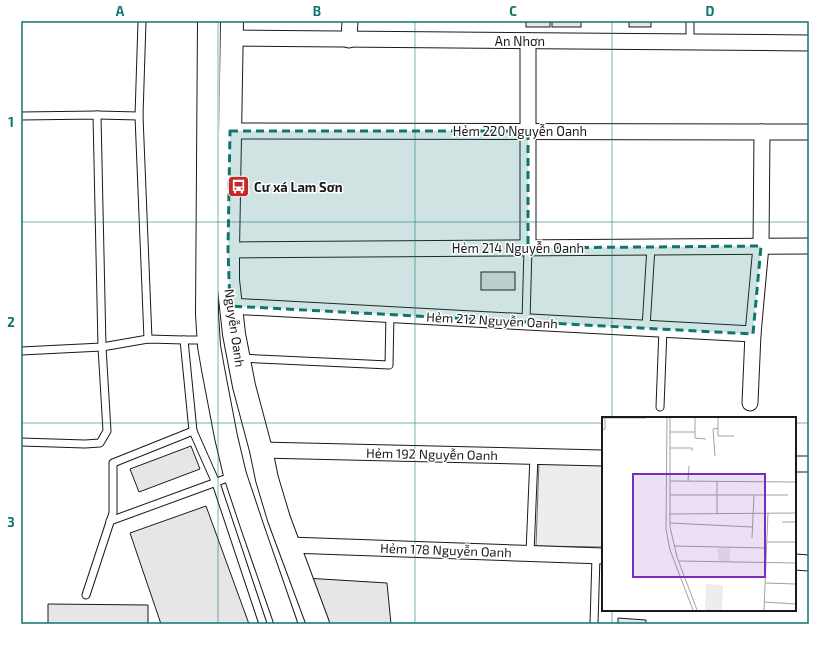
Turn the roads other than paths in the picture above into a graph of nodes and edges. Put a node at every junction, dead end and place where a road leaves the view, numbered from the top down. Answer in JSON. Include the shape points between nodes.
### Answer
{"nodes":[{"id":1,"x":142,"y":21,"type":"edge"},
{"id":2,"x":350,"y":21,"type":"edge"},
{"id":3,"x":690,"y":21,"type":"edge"},
{"id":4,"x":209,"y":30,"type":"edge"},
{"id":5,"x":232,"y":30,"type":"edge"},
{"id":6,"x":349,"y":40,"type":"junction"},
{"id":7,"x":528,"y":41,"type":"junction"},
{"id":8,"x":690,"y":42,"type":"junction"},
{"id":9,"x":809,"y":43,"type":"edge"},
{"id":10,"x":96,"y":115,"type":"junction"},
{"id":11,"x":21,"y":116,"type":"edge"},
{"id":12,"x":138,"y":116,"type":"junction"},
{"id":13,"x":230,"y":131,"type":"junction"},
{"id":14,"x":528,"y":131,"type":"junction"},
{"id":15,"x":762,"y":132,"type":"junction"},
{"id":16,"x":809,"y":132,"type":"edge"},
{"id":17,"x":761,"y":246,"type":"junction"},
{"id":18,"x":809,"y":246,"type":"edge"},
{"id":19,"x":651,"y":247,"type":"junction"},
{"id":20,"x":528,"y":248,"type":"junction"},
{"id":21,"x":228,"y":250,"type":"junction"},
{"id":22,"x":207,"y":305,"type":"junction"},
{"id":23,"x":230,"y":306,"type":"junction"},
{"id":24,"x":390,"y":314,"type":"junction"},
{"id":25,"x":526,"y":322,"type":"junction"},
{"id":26,"x":646,"y":328,"type":"junction"},
{"id":27,"x":663,"y":329,"type":"junction"},
{"id":28,"x":753,"y":334,"type":"junction"},
{"id":29,"x":148,"y":339,"type":"junction"},
{"id":30,"x":184,"y":340,"type":"junction"},
{"id":31,"x":102,"y":347,"type":"junction"},
{"id":32,"x":210,"y":349,"type":"junction"},
{"id":33,"x":237,"y":349,"type":"junction"},
{"id":34,"x":21,"y":351,"type":"edge"},
{"id":35,"x":750,"y":403,"type":"dead end"},
{"id":36,"x":660,"y":407,"type":"dead end"},
{"id":37,"x":193,"y":431,"type":"junction"},
{"id":38,"x":21,"y":442,"type":"edge"},
{"id":39,"x":261,"y":450,"type":"junction"},
{"id":40,"x":534,"y":456,"type":"junction"},
{"id":41,"x":602,"y":458,"type":"edge"},
{"id":42,"x":796,"y":464,"type":"edge"},
{"id":43,"x":809,"y":464,"type":"edge"},
{"id":44,"x":225,"y":479,"type":"junction"},
{"id":45,"x":110,"y":521,"type":"junction"},
{"id":46,"x":258,"y":544,"type":"junction"},
{"id":47,"x":289,"y":544,"type":"junction"},
{"id":48,"x":530,"y":553,"type":"junction"},
{"id":49,"x":600,"y":556,"type":"edge"},
{"id":50,"x":796,"y":562,"type":"edge"},
{"id":51,"x":809,"y":563,"type":"edge"},
{"id":52,"x":86,"y":595,"type":"dead end"},
{"id":53,"x":263,"y":624,"type":"edge"},
{"id":54,"x":286,"y":624,"type":"edge"},
{"id":55,"x":318,"y":624,"type":"edge"},
{"id":56,"x":594,"y":624,"type":"edge"}],
"edges":[{"from":1,"to":12,"type":"lane"},
{"from":2,"to":6,"type":"street"},
{"from":3,"to":8,"type":"lane"},
{"from":4,"to":5,"type":"main road"},
{"from":4,"to":22,"type":"main road","name":"Nguyễn Oanh"},
{"from":5,"to":6,"type":"street","name":"An Nhơn"},
{"from":5,"to":13,"type":"main road","name":"Nguyễn Oanh"},
{"from":6,"to":7,"type":"street","name":"An Nhơn"},
{"from":7,"to":8,"type":"street","name":"An Nhơn"},
{"from":7,"to":14,"type":"street"},
{"from":8,"to":9,"type":"street","name":"An Nhơn"},
{"from":10,"to":11,"type":"lane"},
{"from":10,"to":12,"type":"lane"},
{"from":10,"to":31,"type":"lane"},
{"from":12,"to":29,"type":"lane"},
{"from":13,"to":14,"type":"street","name":"Hẻm 220 Nguyễn Oanh"},
{"from":13,"to":21,"type":"main road","name":"Nguyễn Oanh"},
{"from":14,"to":15,"type":"street","name":"Hẻm 220 Nguyễn Oanh"},
{"from":14,"to":20,"type":"street"},
{"from":15,"to":16,"type":"street","name":"Hẻm 220 Nguyễn Oanh"},
{"from":15,"to":17,"type":"street"},
{"from":17,"to":18,"type":"street","name":"Hẻm 214 Nguyễn Oanh"},
{"from":17,"to":19,"type":"street","name":"Hẻm 214 Nguyễn Oanh"},
{"from":17,"to":28,"type":"street"},
{"from":19,"to":20,"type":"street","name":"Hẻm 214 Nguyễn Oanh"},
{"from":19,"to":26,"type":"lane"},
{"from":20,"to":21,"type":"street","name":"Hẻm 214 Nguyễn Oanh"},
{"from":20,"to":25,"type":"lane"},
{"from":21,"to":23,"type":"main road","name":"Nguyễn Oanh"},
{"from":22,"to":23,"type":"main road"},
{"from":22,"to":32,"type":"main road","name":"Nguyễn Oanh"},
{"from":23,"to":24,"type":"street","name":"Hẻm 212 Nguyễn Oanh"},
{"from":23,"to":33,"type":"main road","name":"Nguyễn Oanh"},
{"from":24,"to":25,"type":"street","name":"Hẻm 212 Nguyễn Oanh"},
{"from":24,"to":33,"type":"lane","via":[[389,365]]},
{"from":25,"to":26,"type":"street","name":"Hẻm 212 Nguyễn Oanh"},
{"from":26,"to":27,"type":"street","name":"Hẻm 212 Nguyễn Oanh"},
{"from":27,"to":28,"type":"street","name":"Hẻm 212 Nguyễn Oanh"},
{"from":27,"to":36,"type":"lane"},
{"from":28,"to":35,"type":"street"},
{"from":29,"to":30,"type":"lane"},
{"from":29,"to":31,"type":"lane"},
{"from":30,"to":32,"type":"lane"},
{"from":30,"to":37,"type":"lane"},
{"from":31,"to":34,"type":"lane"},
{"from":31,"to":38,"type":"lane","via":[[107,431],[100,443]]},
{"from":32,"to":33,"type":"main road"},
{"from":32,"to":44,"type":"main road","name":"Nguyễn Oanh","via":[[223,422]]},
{"from":33,"to":39,"type":"main road","name":"Nguyễn Oanh"},
{"from":37,"to":44,"type":"lane"},
{"from":37,"to":45,"type":"lane","via":[[113,462],[113,513]]},
{"from":39,"to":40,"type":"street","name":"Hẻm 192 Nguyễn Oanh"},
{"from":39,"to":47,"type":"main road","name":"Nguyễn Oanh","via":[[267,479]]},
{"from":40,"to":41,"type":"street","name":"Hẻm 192 Nguyễn Oanh"},
{"from":40,"to":48,"type":"lane"},
{"from":42,"to":43,"type":"street"},
{"from":44,"to":45,"type":"lane"},
{"from":44,"to":46,"type":"main road","name":"Nguyễn Oanh"},
{"from":44,"to":53,"type":"lane"},
{"from":45,"to":52,"type":"lane"},
{"from":46,"to":47,"type":"main road"},
{"from":46,"to":54,"type":"main road","name":"Nguyễn Oanh"},
{"from":47,"to":48,"type":"street","name":"Hẻm 178 Nguyễn Oanh"},
{"from":47,"to":55,"type":"main road","name":"Nguyễn Oanh"},
{"from":48,"to":49,"type":"street","name":"Hẻm 178 Nguyễn Oanh"},
{"from":49,"to":56,"type":"lane"},
{"from":50,"to":51,"type":"street"}]}
